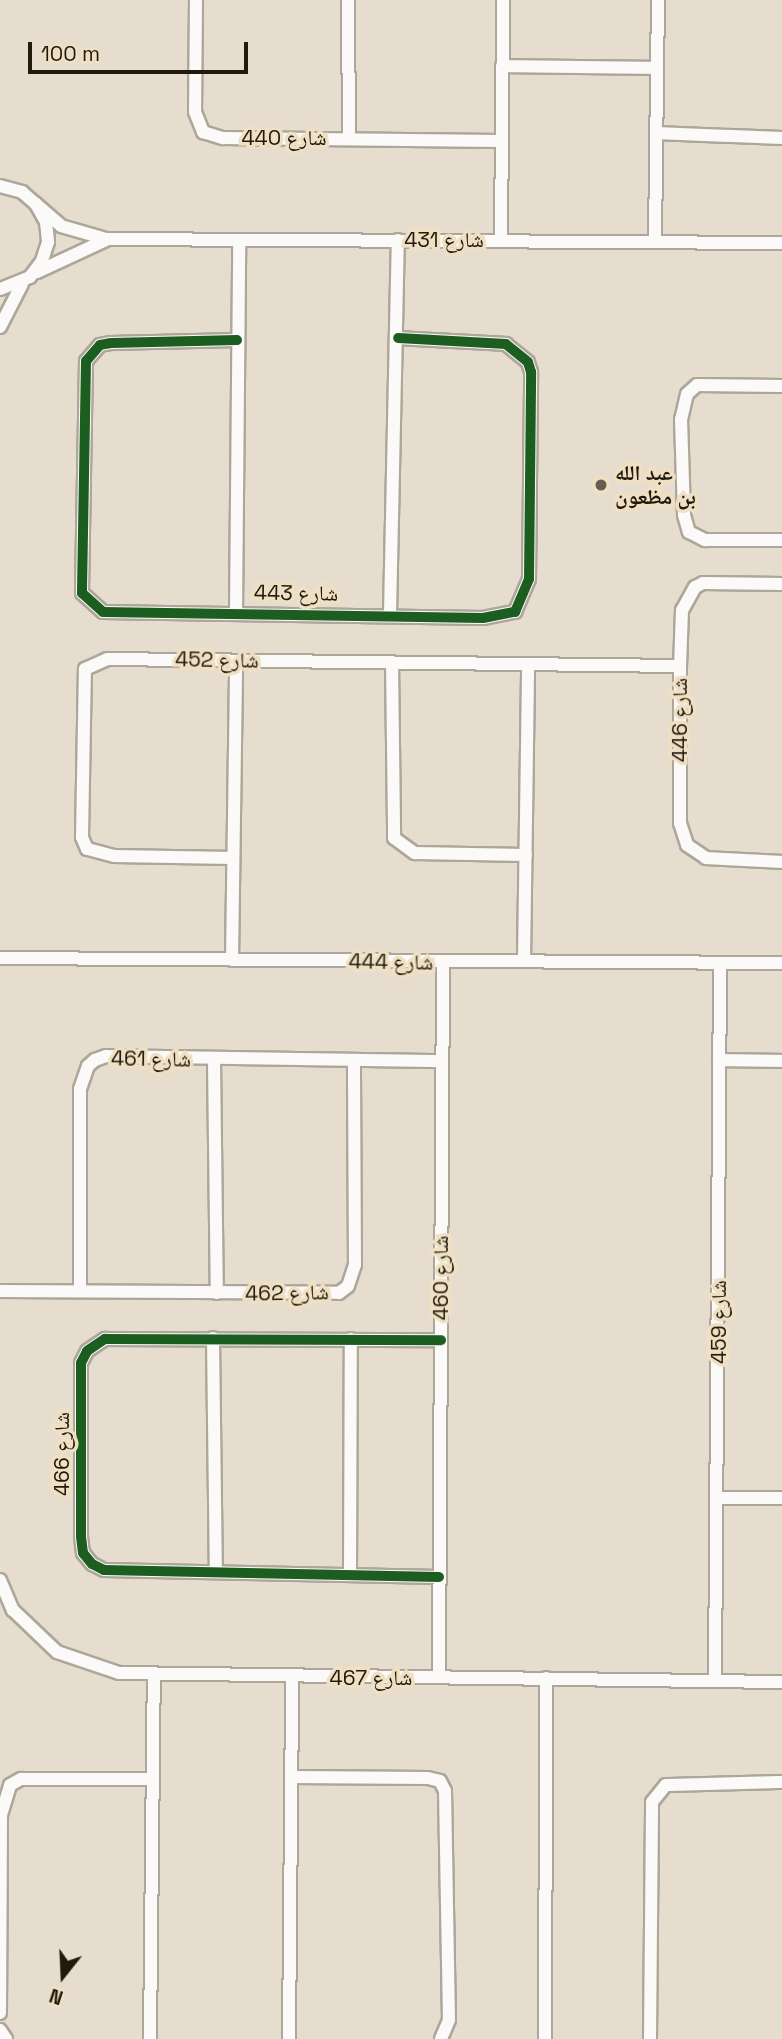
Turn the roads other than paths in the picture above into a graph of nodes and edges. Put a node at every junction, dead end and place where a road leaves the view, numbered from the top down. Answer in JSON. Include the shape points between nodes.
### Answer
{"nodes":[{"id":1,"x":196,"y":0,"type":"edge"},
{"id":2,"x":348,"y":0,"type":"edge"},
{"id":3,"x":503,"y":0,"type":"edge"},
{"id":4,"x":658,"y":0,"type":"edge"},
{"id":5,"x":502,"y":66,"type":"junction"},
{"id":6,"x":656,"y":68,"type":"junction"},
{"id":7,"x":656,"y":133,"type":"junction"},
{"id":8,"x":349,"y":138,"type":"junction"},
{"id":9,"x":782,"y":138,"type":"edge"},
{"id":10,"x":500,"y":141,"type":"junction"},
{"id":11,"x":0,"y":186,"type":"edge"},
{"id":12,"x":36,"y":204,"type":"junction"},
{"id":13,"x":106,"y":239,"type":"junction"},
{"id":14,"x":501,"y":239,"type":"junction"},
{"id":15,"x":398,"y":240,"type":"junction"},
{"id":16,"x":239,"y":241,"type":"junction"},
{"id":17,"x":655,"y":241,"type":"junction"},
{"id":18,"x":782,"y":243,"type":"edge"},
{"id":19,"x":27,"y":279,"type":"junction"},
{"id":20,"x":0,"y":289,"type":"edge"},
{"id":21,"x":0,"y":327,"type":"edge"},
{"id":22,"x":398,"y":338,"type":"junction"},
{"id":23,"x":237,"y":340,"type":"junction"},
{"id":24,"x":782,"y":386,"type":"edge"},
{"id":25,"x":782,"y":540,"type":"edge"},
{"id":26,"x":782,"y":584,"type":"edge"},
{"id":27,"x":236,"y":612,"type":"junction"},
{"id":28,"x":390,"y":614,"type":"junction"},
{"id":29,"x":236,"y":661,"type":"junction"},
{"id":30,"x":392,"y":662,"type":"junction"},
{"id":31,"x":528,"y":664,"type":"junction"},
{"id":32,"x":680,"y":666,"type":"junction"},
{"id":33,"x":526,"y":855,"type":"junction"},
{"id":34,"x":233,"y":858,"type":"junction"},
{"id":35,"x":782,"y":862,"type":"edge"},
{"id":36,"x":0,"y":958,"type":"edge"},
{"id":37,"x":232,"y":960,"type":"junction"},
{"id":38,"x":524,"y":961,"type":"junction"},
{"id":39,"x":443,"y":962,"type":"junction"},
{"id":40,"x":720,"y":963,"type":"junction"},
{"id":41,"x":782,"y":963,"type":"edge"},
{"id":42,"x":719,"y":1060,"type":"junction"},
{"id":43,"x":214,"y":1061,"type":"junction"},
{"id":44,"x":443,"y":1061,"type":"junction"},
{"id":45,"x":782,"y":1061,"type":"edge"},
{"id":46,"x":354,"y":1063,"type":"junction"},
{"id":47,"x":80,"y":1290,"type":"junction"},
{"id":48,"x":0,"y":1292,"type":"edge"},
{"id":49,"x":217,"y":1293,"type":"junction"},
{"id":50,"x":213,"y":1338,"type":"junction"},
{"id":51,"x":351,"y":1339,"type":"junction"},
{"id":52,"x":441,"y":1340,"type":"junction"},
{"id":53,"x":782,"y":1497,"type":"edge"},
{"id":54,"x":718,"y":1498,"type":"junction"},
{"id":55,"x":216,"y":1570,"type":"junction"},
{"id":56,"x":350,"y":1574,"type":"junction"},
{"id":57,"x":439,"y":1577,"type":"junction"},
{"id":58,"x":0,"y":1580,"type":"edge"},
{"id":59,"x":154,"y":1676,"type":"junction"},
{"id":60,"x":439,"y":1677,"type":"junction"},
{"id":61,"x":292,"y":1678,"type":"junction"},
{"id":62,"x":546,"y":1678,"type":"junction"},
{"id":63,"x":715,"y":1681,"type":"junction"},
{"id":64,"x":782,"y":1682,"type":"edge"},
{"id":65,"x":293,"y":1777,"type":"junction"},
{"id":66,"x":153,"y":1779,"type":"junction"},
{"id":67,"x":782,"y":1782,"type":"edge"},
{"id":68,"x":0,"y":2013,"type":"edge"},
{"id":69,"x":0,"y":2031,"type":"edge"},
{"id":70,"x":6,"y":2039,"type":"edge"},
{"id":71,"x":150,"y":2039,"type":"edge"},
{"id":72,"x":289,"y":2039,"type":"edge"},
{"id":73,"x":441,"y":2039,"type":"edge"},
{"id":74,"x":545,"y":2039,"type":"edge"},
{"id":75,"x":650,"y":2039,"type":"edge"}],
"edges":[{"from":1,"to":8,"type":"street","name":"شارع 440","via":[[195,112],[203,132],[223,138]]},
{"from":2,"to":8,"type":"street"},
{"from":3,"to":5,"type":"street"},
{"from":4,"to":6,"type":"street"},
{"from":5,"to":6,"type":"street"},
{"from":5,"to":10,"type":"street"},
{"from":6,"to":7,"type":"street"},
{"from":7,"to":9,"type":"street"},
{"from":7,"to":17,"type":"street"},
{"from":8,"to":10,"type":"street","name":"شارع 440"},
{"from":10,"to":14,"type":"street"},
{"from":11,"to":12,"type":"street","name":"شارع 431","via":[[22,192]]},
{"from":12,"to":13,"type":"street","name":"شارع 431","via":[[61,226]]},
{"from":12,"to":19,"type":"street","via":[[46,222],[48,242],[42,261]]},
{"from":13,"to":16,"type":"street","name":"شارع 431"},
{"from":13,"to":19,"type":"street","name":"شارع 431"},
{"from":14,"to":15,"type":"street","name":"شارع 431"},
{"from":14,"to":17,"type":"street","name":"شارع 431"},
{"from":15,"to":16,"type":"street","name":"شارع 431"},
{"from":15,"to":22,"type":"street"},
{"from":16,"to":23,"type":"street"},
{"from":17,"to":18,"type":"street","name":"شارع 431"},
{"from":19,"to":20,"type":"street","name":"شارع 431"},
{"from":19,"to":21,"type":"street","via":[[12,296]]},
{"from":22,"to":28,"type":"street"},
{"from":22,"to":28,"type":"street","name":"شارع 443","via":[[506,344],[528,362],[529,579],[515,612],[496,618]]},
{"from":23,"to":27,"type":"street"},
{"from":23,"to":27,"type":"street","name":"شارع 443","via":[[111,342],[92,352],[84,379],[82,593],[103,611]]},
{"from":24,"to":25,"type":"street","via":[[697,385],[687,394],[681,419],[684,515],[689,532],[705,540]]},
{"from":26,"to":32,"type":"street","name":"شارع 446","via":[[704,583],[695,587],[682,610]]},
{"from":27,"to":28,"type":"street","name":"شارع 443"},
{"from":29,"to":30,"type":"street","name":"شارع 452"},
{"from":29,"to":34,"type":"street"},
{"from":29,"to":34,"type":"street","name":"شارع 452","via":[[107,659],[85,669],[82,687],[82,837],[88,849],[114,856]]},
{"from":30,"to":31,"type":"street","name":"شارع 452"},
{"from":30,"to":33,"type":"street","via":[[394,838],[415,853]]},
{"from":31,"to":32,"type":"street","name":"شارع 452"},
{"from":31,"to":33,"type":"street"},
{"from":32,"to":35,"type":"street","name":"شارع 446","via":[[680,823],[687,845],[706,858]]},
{"from":33,"to":38,"type":"street"},
{"from":34,"to":37,"type":"street"},
{"from":36,"to":37,"type":"street","name":"شارع 444"},
{"from":37,"to":39,"type":"street","name":"شارع 444"},
{"from":38,"to":39,"type":"street","name":"شارع 444"},
{"from":38,"to":40,"type":"street","name":"شارع 444"},
{"from":39,"to":44,"type":"street","name":"شارع 460"},
{"from":40,"to":41,"type":"street","name":"شارع 444"},
{"from":40,"to":42,"type":"street","name":"شارع 459"},
{"from":42,"to":45,"type":"street"},
{"from":42,"to":54,"type":"street","name":"شارع 459"},
{"from":43,"to":46,"type":"street","name":"شارع 461"},
{"from":43,"to":47,"type":"street","name":"شارع 461","via":[[106,1056],[88,1066],[80,1089]]},
{"from":43,"to":49,"type":"street"},
{"from":44,"to":46,"type":"street","name":"شارع 461"},
{"from":44,"to":52,"type":"street","name":"شارع 460"},
{"from":46,"to":49,"type":"street","name":"شارع 462","via":[[355,1265],[348,1286],[326,1296]]},
{"from":47,"to":48,"type":"street","name":"شارع 462"},
{"from":47,"to":49,"type":"street","name":"شارع 462"},
{"from":50,"to":51,"type":"street","name":"شارع 466"},
{"from":50,"to":55,"type":"street"},
{"from":50,"to":55,"type":"street","name":"شارع 466","via":[[105,1339],[87,1351],[81,1363],[81,1536],[83,1553],[104,1570]]},
{"from":51,"to":52,"type":"street","name":"شارع 466"},
{"from":51,"to":56,"type":"street"},
{"from":52,"to":57,"type":"street","name":"شارع 460"},
{"from":53,"to":54,"type":"street"},
{"from":54,"to":63,"type":"street","name":"شارع 459"},
{"from":55,"to":56,"type":"street","name":"شارع 466"},
{"from":56,"to":57,"type":"street","name":"شارع 466"},
{"from":57,"to":60,"type":"street","name":"شارع 460"},
{"from":58,"to":59,"type":"street","name":"شارع 467","via":[[13,1610],[57,1652],[96,1667]]},
{"from":59,"to":61,"type":"street","name":"شارع 467"},
{"from":59,"to":66,"type":"street"},
{"from":60,"to":61,"type":"street","name":"شارع 467"},
{"from":60,"to":62,"type":"street","name":"شارع 467"},
{"from":61,"to":65,"type":"street"},
{"from":62,"to":63,"type":"street","name":"شارع 467"},
{"from":62,"to":74,"type":"street"},
{"from":63,"to":64,"type":"street","name":"شارع 467"},
{"from":65,"to":72,"type":"street"},
{"from":65,"to":73,"type":"street","via":[[440,1781],[445,1791],[449,2020]]},
{"from":66,"to":68,"type":"street","via":[[21,1779],[10,1785],[1,1815]]},
{"from":66,"to":71,"type":"street"},
{"from":67,"to":75,"type":"street","via":[[666,1785],[652,1802]]},
{"from":69,"to":70,"type":"street"}]}
